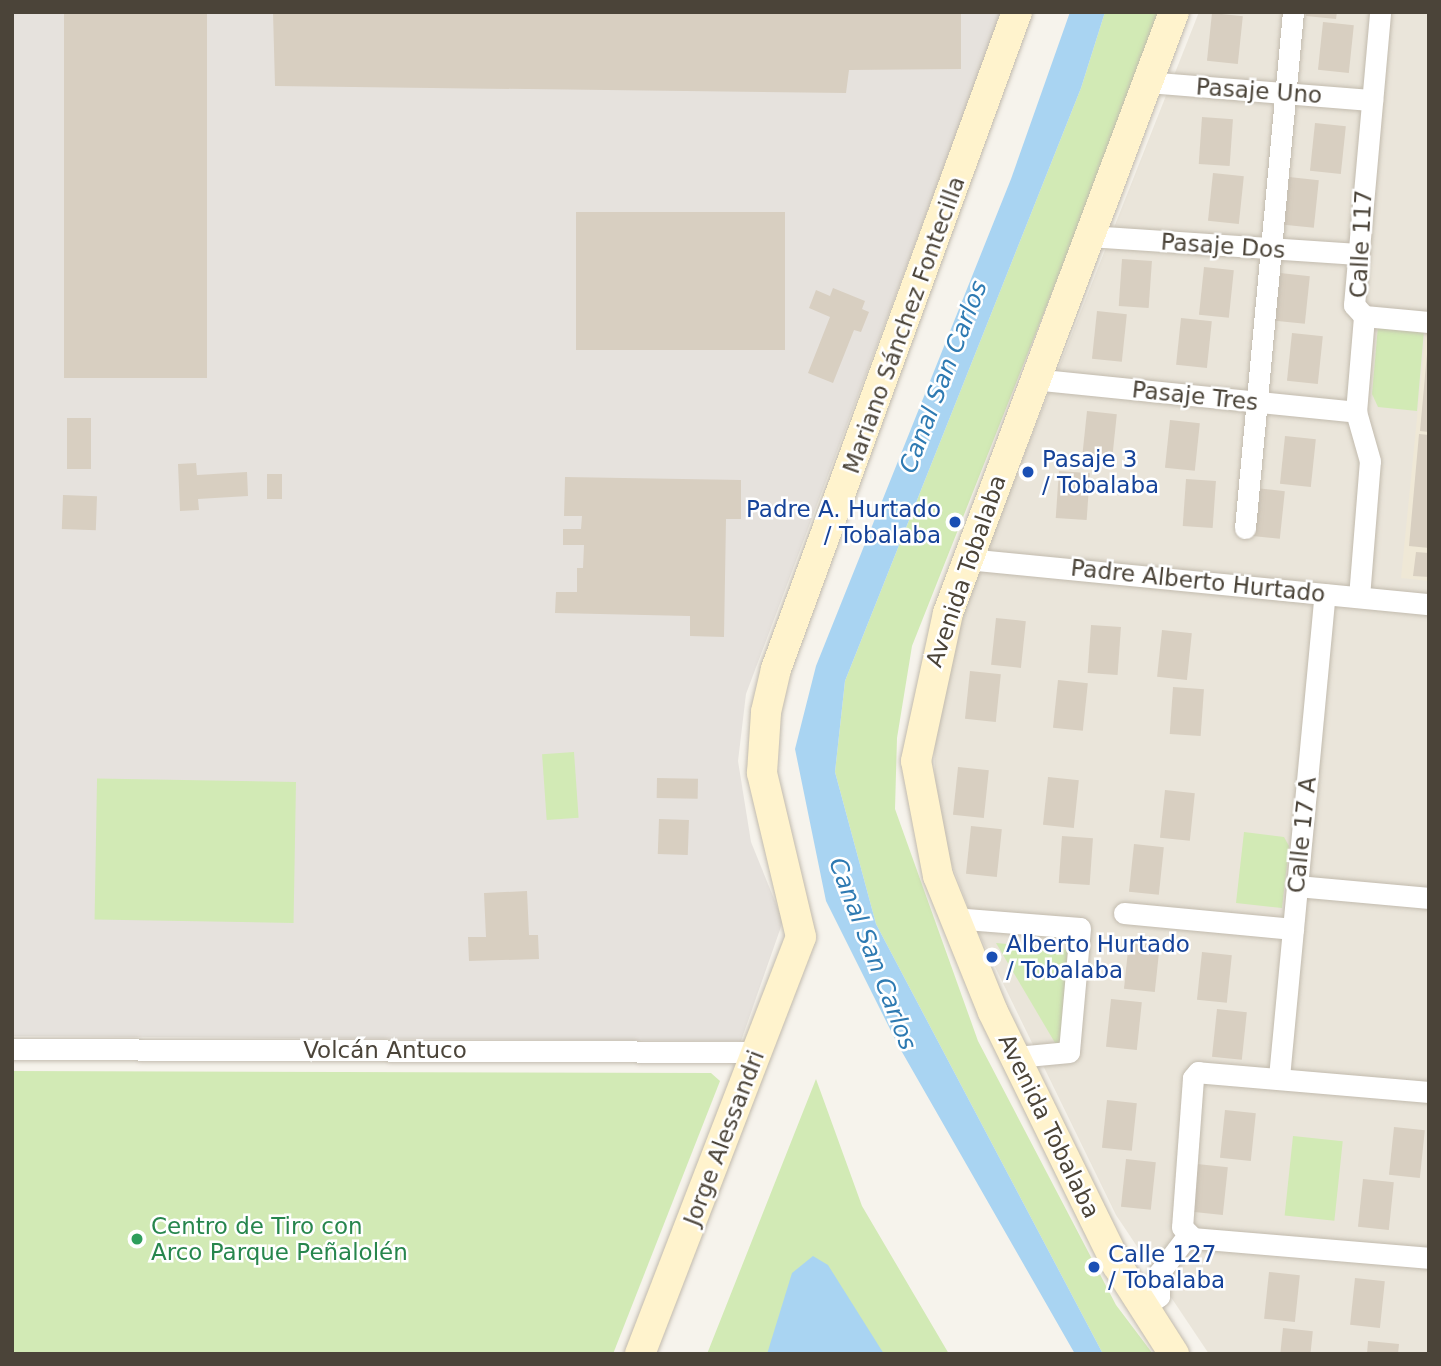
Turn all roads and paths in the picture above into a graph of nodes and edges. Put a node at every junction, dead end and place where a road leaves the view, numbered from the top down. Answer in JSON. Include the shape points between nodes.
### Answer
{"nodes":[{"id":1,"x":1017,"y":12,"type":"edge"},
{"id":2,"x":1174,"y":12,"type":"edge"},
{"id":3,"x":1293,"y":12,"type":"edge"},
{"id":4,"x":1380,"y":12,"type":"edge"},
{"id":5,"x":1146,"y":82,"type":"junction"},
{"id":6,"x":1286,"y":93,"type":"junction"},
{"id":7,"x":1372,"y":100,"type":"junction"},
{"id":8,"x":1088,"y":236,"type":"junction"},
{"id":9,"x":1271,"y":249,"type":"junction"},
{"id":10,"x":1358,"y":254,"type":"junction"},
{"id":11,"x":1364,"y":316,"type":"junction"},
{"id":12,"x":1429,"y":322,"type":"edge"},
{"id":13,"x":1033,"y":379,"type":"junction"},
{"id":14,"x":1256,"y":402,"type":"junction"},
{"id":15,"x":1356,"y":412,"type":"junction"},
{"id":16,"x":1245,"y":528,"type":"dead end"},
{"id":17,"x":967,"y":559,"type":"junction"},
{"id":18,"x":1325,"y":594,"type":"junction"},
{"id":19,"x":1359,"y":597,"type":"junction"},
{"id":20,"x":1429,"y":604,"type":"edge"},
{"id":21,"x":1297,"y":886,"type":"junction"},
{"id":22,"x":1429,"y":898,"type":"edge"},
{"id":23,"x":1125,"y":913,"type":"dead end"},
{"id":24,"x":953,"y":918,"type":"junction"},
{"id":25,"x":802,"y":922,"type":"joint"},
{"id":26,"x":1293,"y":929,"type":"junction"},
{"id":27,"x":12,"y":1049,"type":"edge"},
{"id":28,"x":758,"y":1052,"type":"junction"},
{"id":29,"x":1016,"y":1057,"type":"junction"},
{"id":30,"x":1279,"y":1077,"type":"junction"},
{"id":31,"x":1429,"y":1092,"type":"edge"},
{"id":32,"x":1188,"y":1235,"type":"junction"},
{"id":33,"x":1429,"y":1258,"type":"edge"},
{"id":34,"x":1142,"y":1308,"type":"junction"},
{"id":35,"x":640,"y":1354,"type":"edge"},
{"id":36,"x":1174,"y":1354,"type":"edge"}],
"edges":[{"from":1,"to":25,"type":"main road","name":"Mariano Sánchez Fontecilla","via":[[771,686],[763,739],[764,791]]},
{"from":2,"to":5,"type":"main road","name":"Avenida Tobalaba"},
{"from":3,"to":6,"type":"street"},
{"from":4,"to":7,"type":"street","name":"Calle 117"},
{"from":5,"to":6,"type":"street","name":"Pasaje Uno"},
{"from":5,"to":8,"type":"main road","name":"Avenida Tobalaba"},
{"from":6,"to":7,"type":"street","name":"Pasaje Uno"},
{"from":6,"to":9,"type":"street"},
{"from":7,"to":10,"type":"street","name":"Calle 117"},
{"from":8,"to":9,"type":"street","name":"Pasaje Dos"},
{"from":8,"to":13,"type":"main road","name":"Avenida Tobalaba"},
{"from":9,"to":10,"type":"street","name":"Pasaje Dos"},
{"from":9,"to":14,"type":"street"},
{"from":10,"to":11,"type":"street","name":"Calle 117","via":[[1354,305]]},
{"from":11,"to":12,"type":"street"},
{"from":11,"to":15,"type":"street","name":"Calle 117"},
{"from":13,"to":14,"type":"street","name":"Pasaje Tres"},
{"from":13,"to":17,"type":"main road","name":"Avenida Tobalaba"},
{"from":14,"to":15,"type":"street","name":"Pasaje Tres"},
{"from":14,"to":16,"type":"street"},
{"from":15,"to":19,"type":"street","name":"Calle 117","via":[[1370,461]]},
{"from":17,"to":18,"type":"street","name":"Padre Alberto Hurtado"},
{"from":17,"to":24,"type":"main road","name":"Avenida Tobalaba","via":[[929,680],[916,761],[932,850]]},
{"from":18,"to":19,"type":"street","name":"Padre Alberto Hurtado"},
{"from":18,"to":21,"type":"street","name":"Calle 17 A"},
{"from":19,"to":20,"type":"street","name":"Padre Alberto Hurtado"},
{"from":21,"to":22,"type":"street"},
{"from":21,"to":26,"type":"street","name":"Calle 17 A"},
{"from":23,"to":26,"type":"street"},
{"from":24,"to":29,"type":"main road","name":"Avenida Tobalaba"},
{"from":24,"to":29,"type":"street","via":[[1080,928],[1069,1052]]},
{"from":25,"to":28,"type":"main road","name":"Jorge Alessandri","via":[[797,952]]},
{"from":26,"to":30,"type":"street","name":"Calle 17 A"},
{"from":27,"to":28,"type":"street","name":"Volcán Antuco"},
{"from":28,"to":35,"type":"main road","name":"Jorge Alessandri"},
{"from":29,"to":34,"type":"main road","name":"Avenida Tobalaba"},
{"from":30,"to":31,"type":"street"},
{"from":30,"to":32,"type":"street","via":[[1205,1070],[1193,1077],[1182,1227]]},
{"from":32,"to":33,"type":"street"},
{"from":32,"to":34,"type":"street","via":[[1159,1273],[1158,1296]]},
{"from":34,"to":36,"type":"main road","name":"Avenida Tobalaba"}]}
